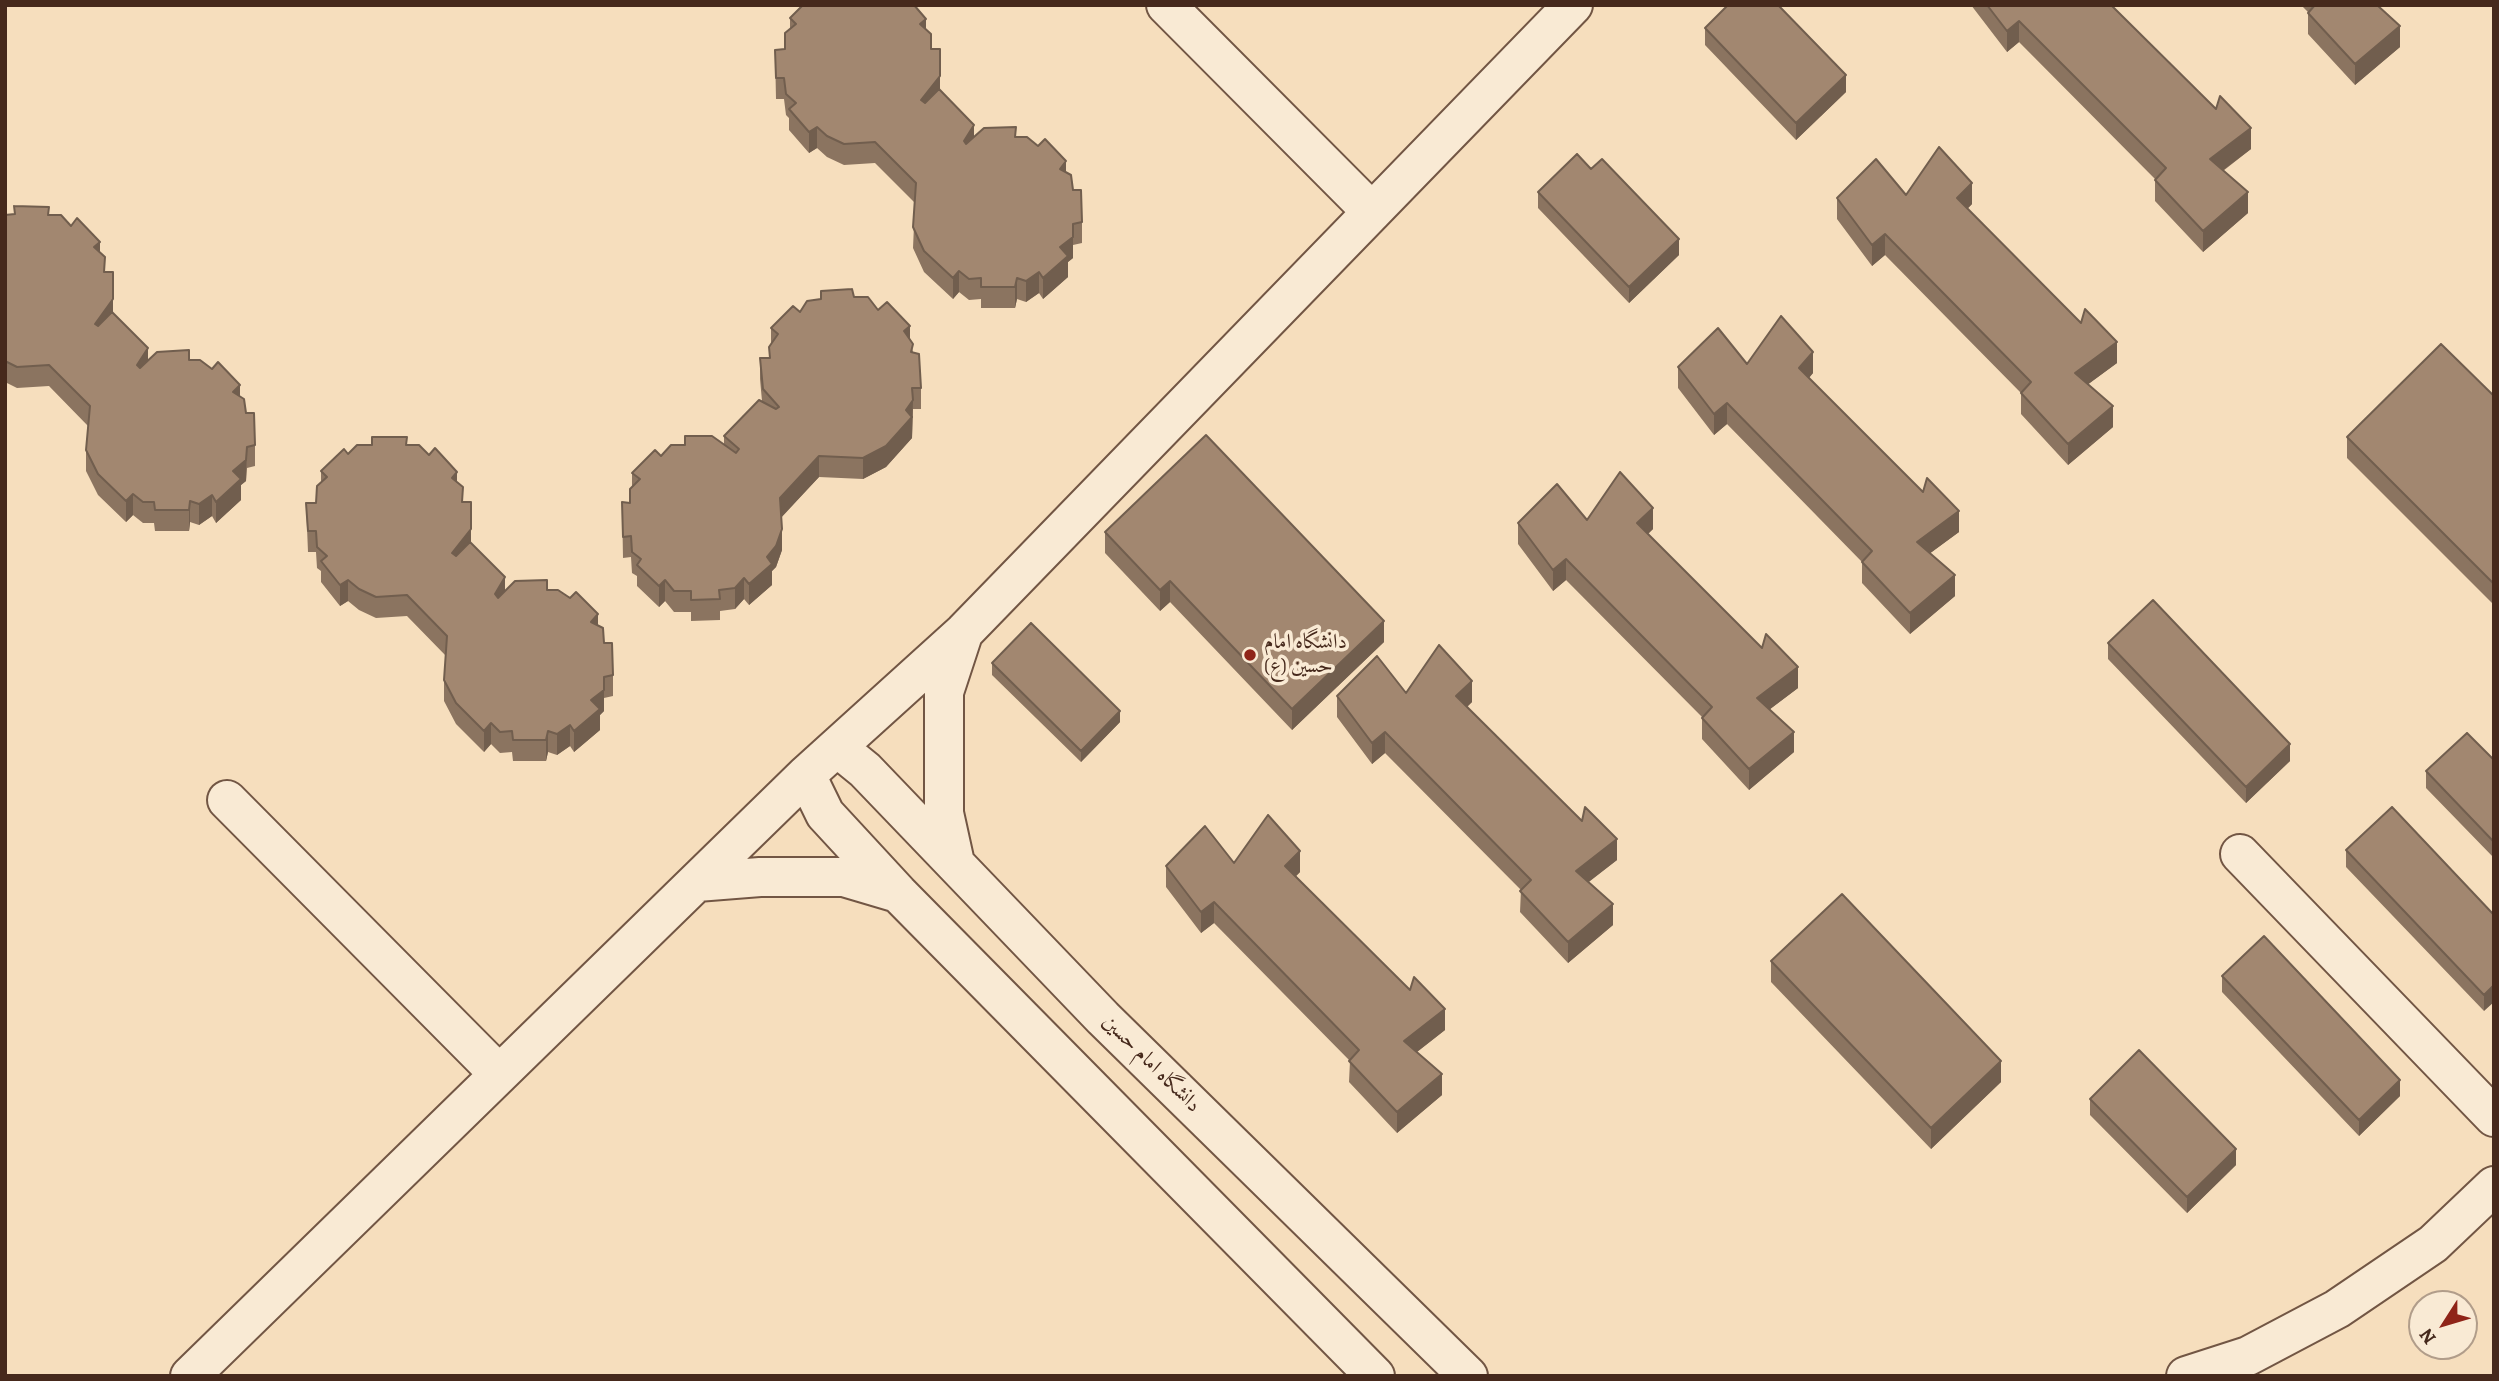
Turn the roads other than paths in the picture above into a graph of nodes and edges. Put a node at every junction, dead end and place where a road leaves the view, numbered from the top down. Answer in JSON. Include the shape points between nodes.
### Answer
{"nodes":[{"id":1,"x":1166,"y":5,"type":"edge"},
{"id":2,"x":1573,"y":5,"type":"edge"},
{"id":3,"x":1372,"y":212,"type":"junction"},
{"id":4,"x":964,"y":632,"type":"junction"},
{"id":5,"x":838,"y":748,"type":"junction"},
{"id":6,"x":806,"y":775,"type":"junction"},
{"id":7,"x":227,"y":800,"type":"dead end"},
{"id":8,"x":2240,"y":854,"type":"dead end"},
{"id":9,"x":955,"y":863,"type":"junction"},
{"id":10,"x":696,"y":882,"type":"junction"},
{"id":11,"x":898,"y":893,"type":"junction"},
{"id":12,"x":499,"y":1074,"type":"junction"},
{"id":13,"x":2494,"y":1117,"type":"edge"},
{"id":14,"x":2494,"y":1186,"type":"edge"},
{"id":15,"x":190,"y":1376,"type":"edge"},
{"id":16,"x":1375,"y":1376,"type":"edge"},
{"id":17,"x":1468,"y":1376,"type":"edge"},
{"id":18,"x":2186,"y":1376,"type":"edge"}],
"edges":[{"from":1,"to":3,"type":"lane"},
{"from":2,"to":3,"type":"lane"},
{"from":3,"to":4,"type":"lane"},
{"from":4,"to":5,"type":"lane"},
{"from":4,"to":9,"type":"lane","via":[[944,692],[944,813]]},
{"from":5,"to":6,"type":"lane"},
{"from":5,"to":9,"type":"lane","name":"دانشگاه امام حسین"},
{"from":6,"to":10,"type":"lane"},
{"from":6,"to":11,"type":"lane","via":[[825,814]]},
{"from":7,"to":12,"type":"lane"},
{"from":8,"to":13,"type":"lane"},
{"from":9,"to":17,"type":"lane","name":"دانشگاه امام حسین","via":[[1103,1018]]},
{"from":10,"to":11,"type":"lane","via":[[844,877]]},
{"from":10,"to":12,"type":"lane"},
{"from":11,"to":16,"type":"lane"},
{"from":12,"to":15,"type":"lane"},
{"from":14,"to":18,"type":"lane","via":[[2433,1244],[2337,1309],[2248,1356]]}]}
